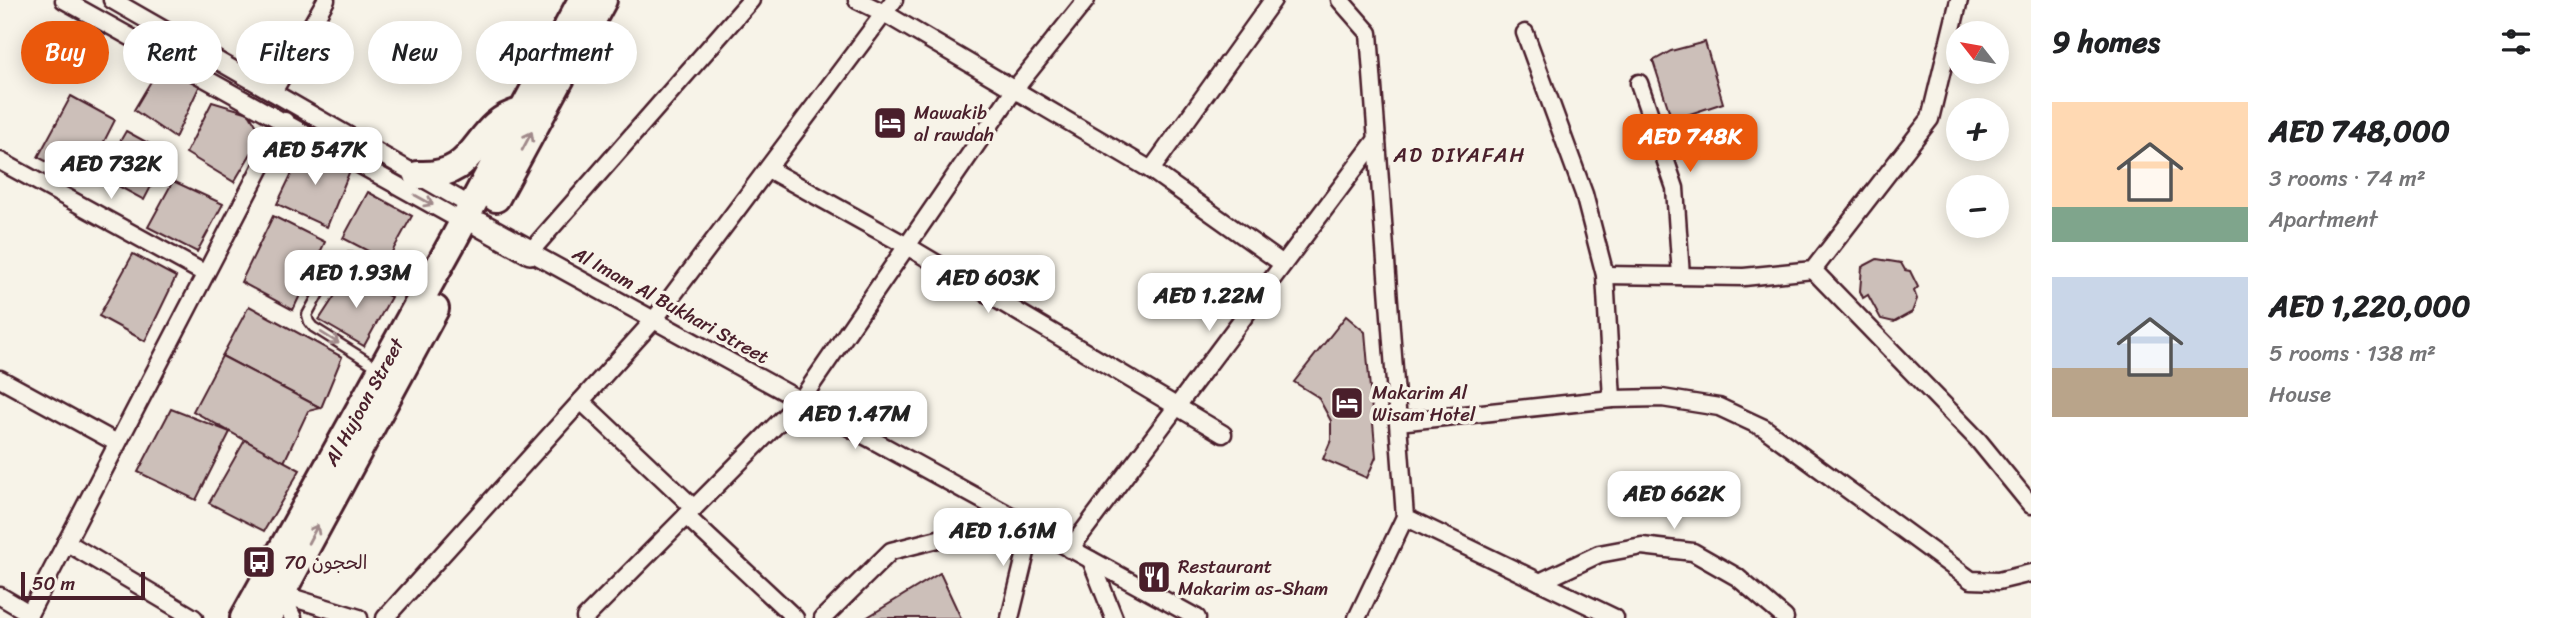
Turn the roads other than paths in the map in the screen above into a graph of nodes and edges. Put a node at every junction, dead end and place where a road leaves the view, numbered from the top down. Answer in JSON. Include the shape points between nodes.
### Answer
{"nodes":[{"id":1,"x":64,"y":0,"type":"edge"},
{"id":2,"x":112,"y":0,"type":"edge"},
{"id":3,"x":326,"y":0,"type":"edge"},
{"id":4,"x":582,"y":0,"type":"edge"},
{"id":5,"x":603,"y":0,"type":"edge"},
{"id":6,"x":751,"y":0,"type":"edge"},
{"id":7,"x":857,"y":0,"type":"edge"},
{"id":8,"x":1086,"y":0,"type":"edge"},
{"id":9,"x":1273,"y":0,"type":"edge"},
{"id":10,"x":1340,"y":0,"type":"edge"},
{"id":11,"x":1959,"y":0,"type":"edge"},
{"id":12,"x":889,"y":7,"type":"edge"},
{"id":13,"x":1525,"y":33,"type":"dead end"},
{"id":14,"x":1639,"y":83,"type":"dead end"},
{"id":15,"x":1014,"y":90,"type":"junction"},
{"id":16,"x":273,"y":92,"type":"junction"},
{"id":17,"x":520,"y":112,"type":"junction"},
{"id":18,"x":285,"y":121,"type":"junction"},
{"id":19,"x":1377,"y":139,"type":"junction"},
{"id":20,"x":0,"y":161,"type":"edge"},
{"id":21,"x":768,"y":169,"type":"junction"},
{"id":22,"x":1151,"y":170,"type":"junction"},
{"id":23,"x":418,"y":175,"type":"junction"},
{"id":24,"x":472,"y":218,"type":"junction"},
{"id":25,"x":907,"y":246,"type":"junction"},
{"id":26,"x":530,"y":252,"type":"junction"},
{"id":27,"x":1283,"y":264,"type":"junction"},
{"id":28,"x":1813,"y":270,"type":"junction"},
{"id":29,"x":204,"y":273,"type":"junction"},
{"id":30,"x":1605,"y":275,"type":"junction"},
{"id":31,"x":1681,"y":276,"type":"junction"},
{"id":32,"x":421,"y":297,"type":"junction"},
{"id":33,"x":654,"y":320,"type":"junction"},
{"id":34,"x":381,"y":370,"type":"junction"},
{"id":35,"x":0,"y":379,"type":"edge"},
{"id":36,"x":1612,"y":399,"type":"junction"},
{"id":37,"x":801,"y":400,"type":"junction"},
{"id":38,"x":580,"y":401,"type":"junction"},
{"id":39,"x":1178,"y":406,"type":"junction"},
{"id":40,"x":1398,"y":422,"type":"junction"},
{"id":41,"x":1223,"y":434,"type":"dead end"},
{"id":42,"x":117,"y":443,"type":"junction"},
{"id":43,"x":2031,"y":505,"type":"edge"},
{"id":44,"x":690,"y":512,"type":"junction"},
{"id":45,"x":1405,"y":517,"type":"junction"},
{"id":46,"x":1017,"y":519,"type":"junction"},
{"id":47,"x":1032,"y":527,"type":"junction"},
{"id":48,"x":66,"y":542,"type":"junction"},
{"id":49,"x":1070,"y":549,"type":"junction"},
{"id":50,"x":1091,"y":560,"type":"junction"},
{"id":51,"x":2031,"y":573,"type":"edge"},
{"id":52,"x":1541,"y":582,"type":"junction"},
{"id":53,"x":281,"y":594,"type":"junction"},
{"id":54,"x":0,"y":596,"type":"edge"},
{"id":55,"x":28,"y":615,"type":"edge"},
{"id":56,"x":194,"y":618,"type":"edge"},
{"id":57,"x":244,"y":618,"type":"edge"},
{"id":58,"x":268,"y":618,"type":"edge"},
{"id":59,"x":293,"y":618,"type":"edge"},
{"id":60,"x":359,"y":618,"type":"edge"},
{"id":61,"x":385,"y":618,"type":"edge"},
{"id":62,"x":585,"y":618,"type":"edge"},
{"id":63,"x":795,"y":618,"type":"edge"},
{"id":64,"x":823,"y":618,"type":"edge"},
{"id":65,"x":1010,"y":618,"type":"edge"},
{"id":66,"x":1114,"y":618,"type":"edge"},
{"id":67,"x":1197,"y":618,"type":"edge"},
{"id":68,"x":1357,"y":618,"type":"edge"},
{"id":69,"x":1615,"y":618,"type":"edge"},
{"id":70,"x":1785,"y":618,"type":"edge"}],
"edges":[{"from":1,"to":18,"type":"street"},
{"from":2,"to":16,"type":"street"},
{"from":3,"to":16,"type":"street"},
{"from":4,"to":17,"type":"main road","name":"Al Hujoon Street"},
{"from":24,"to":5,"type":"main road","name":"Al Hujoon Street","one_way":true},
{"from":6,"to":26,"type":"street"},
{"from":7,"to":12,"type":"street"},
{"from":8,"to":15,"type":"street"},
{"from":9,"to":22,"type":"street"},
{"from":10,"to":19,"type":"street","via":[[1369,33]]},
{"from":11,"to":28,"type":"street","via":[[1930,119]]},
{"from":12,"to":15,"type":"street"},
{"from":12,"to":21,"type":"street"},
{"from":13,"to":30,"type":"street","via":[[1584,194]]},
{"from":14,"to":31,"type":"street","via":[[1675,188]]},
{"from":15,"to":22,"type":"street"},
{"from":15,"to":25,"type":"street"},
{"from":16,"to":23,"type":"street"},
{"from":17,"to":23,"type":"main road","via":[[496,124],[458,167]]},
{"from":17,"to":24,"type":"main road","name":"Al Hujoon Street"},
{"from":18,"to":24,"type":"street","one_way":true},
{"from":18,"to":29,"type":"street"},
{"from":19,"to":27,"type":"street"},
{"from":19,"to":40,"type":"street"},
{"from":20,"to":29,"type":"street"},
{"from":21,"to":25,"type":"street"},
{"from":21,"to":33,"type":"street"},
{"from":22,"to":27,"type":"street"},
{"from":23,"to":24,"type":"street"},
{"from":24,"to":26,"type":"street"},
{"from":24,"to":32,"type":"main road","name":"Al Hujoon Street"},
{"from":53,"to":24,"type":"main road","name":"Al Hujoon Street","one_way":true},
{"from":25,"to":37,"type":"street"},
{"from":25,"to":39,"type":"street"},
{"from":26,"to":33,"type":"street","name":"Al Imam Al Bukhari Street"},
{"from":27,"to":39,"type":"street"},
{"from":28,"to":31,"type":"street","via":[[1744,277]]},
{"from":28,"to":43,"type":"street","via":[[1978,440]]},
{"from":29,"to":42,"type":"street"},
{"from":30,"to":31,"type":"street"},
{"from":30,"to":36,"type":"street"},
{"from":32,"to":34,"type":"main road","name":"Al Hujoon Street"},
{"from":32,"to":34,"type":"lane","one_way":true,"via":[[352,258],[343,258],[307,315],[309,322]]},
{"from":33,"to":37,"type":"street","name":"Al Imam Al Bukhari Street"},
{"from":33,"to":38,"type":"street"},
{"from":34,"to":57,"type":"main road","name":"Al Hujoon Street"},
{"from":35,"to":42,"type":"street"},
{"from":36,"to":40,"type":"street"},
{"from":36,"to":51,"type":"street","via":[[1662,398],[1719,407],[1765,428],[1971,580],[1998,582]]},
{"from":37,"to":44,"type":"street"},
{"from":37,"to":46,"type":"street","name":"Al Imam Al Bukhari Street"},
{"from":38,"to":44,"type":"street"},
{"from":38,"to":61,"type":"street"},
{"from":39,"to":41,"type":"street"},
{"from":39,"to":49,"type":"street"},
{"from":40,"to":45,"type":"street"},
{"from":42,"to":48,"type":"street"},
{"from":44,"to":62,"type":"street"},
{"from":44,"to":63,"type":"street"},
{"from":45,"to":52,"type":"street"},
{"from":45,"to":68,"type":"street"},
{"from":46,"to":47,"type":"street","name":"Al Imam Al Bukhari Street"},
{"from":46,"to":64,"type":"street","via":[[891,551]]},
{"from":47,"to":49,"type":"street","name":"Al Imam Al Bukhari Street"},
{"from":47,"to":65,"type":"street"},
{"from":48,"to":55,"type":"street"},
{"from":48,"to":56,"type":"street"},
{"from":49,"to":50,"type":"street","name":"Al Imam Al Bukhari Street"},
{"from":50,"to":66,"type":"street"},
{"from":50,"to":67,"type":"street","name":"Al Imam Al Bukhari Street"},
{"from":52,"to":69,"type":"street"},
{"from":52,"to":70,"type":"street","via":[[1599,554],[1642,546],[1693,552],[1737,578]]},
{"from":53,"to":58,"type":"main road","name":"Al Hujoon Street"},
{"from":53,"to":59,"type":"street"},
{"from":53,"to":60,"type":"street"},
{"from":54,"to":55,"type":"street"}]}
